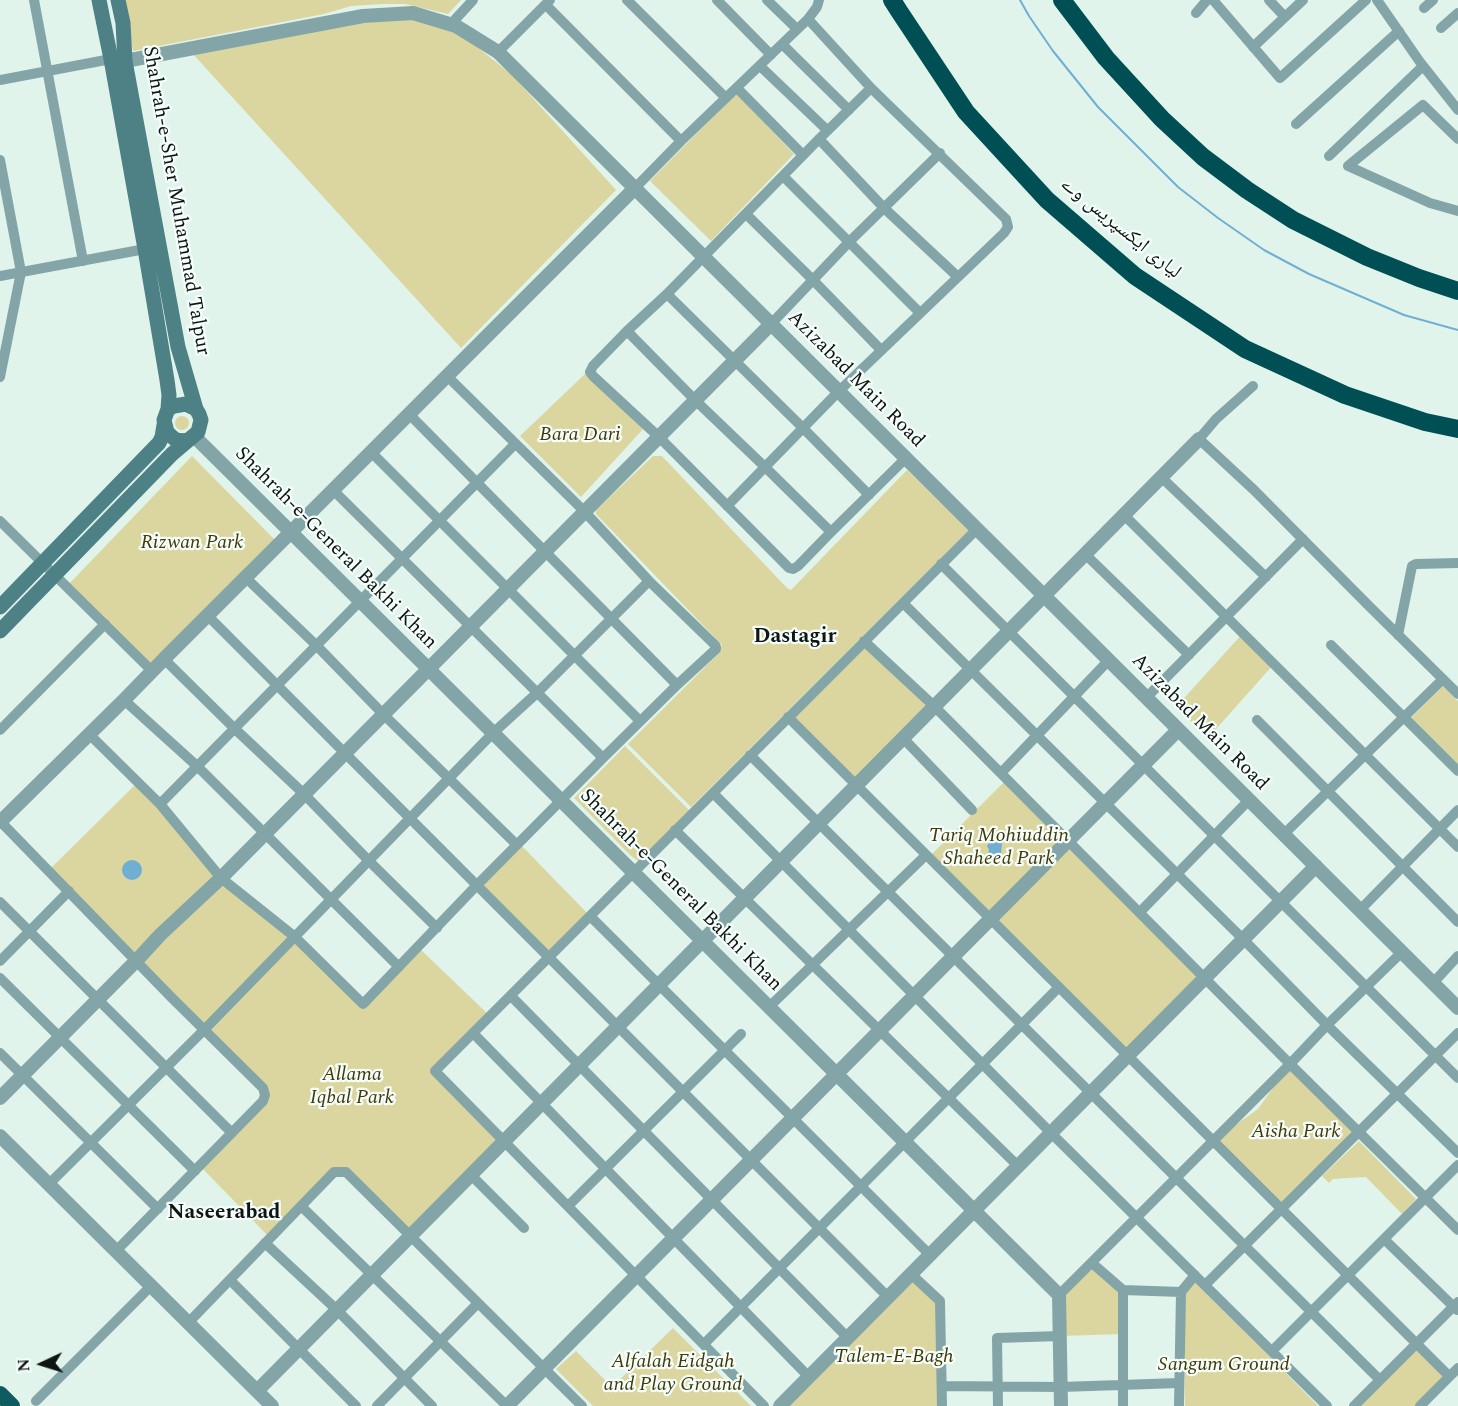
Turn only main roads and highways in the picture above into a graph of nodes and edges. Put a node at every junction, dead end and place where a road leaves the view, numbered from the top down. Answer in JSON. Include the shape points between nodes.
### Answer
{"nodes":[{"id":1,"x":99,"y":0,"type":"edge"},
{"id":2,"x":118,"y":0,"type":"edge"},
{"id":3,"x":892,"y":0,"type":"edge"},
{"id":4,"x":1062,"y":0,"type":"edge"},
{"id":5,"x":118,"y":60,"type":"junction"},
{"id":6,"x":1458,"y":291,"type":"edge"},
{"id":7,"x":168,"y":409,"type":"junction"},
{"id":8,"x":196,"y":409,"type":"junction"},
{"id":9,"x":165,"y":426,"type":"junction"},
{"id":10,"x":1458,"y":429,"type":"edge"},
{"id":11,"x":192,"y":438,"type":"junction"},
{"id":12,"x":0,"y":607,"type":"edge"},
{"id":13,"x":0,"y":631,"type":"edge"},
{"id":14,"x":0,"y":1394,"type":"edge"},
{"id":15,"x":12,"y":1406,"type":"edge"}],
"edges":[{"from":1,"to":5,"type":"main road","name":"Shahrah-e-Sher Muhammad Talpur"},
{"from":2,"to":5,"type":"main road","name":"Shahrah-e-Sher Muhammad Talpur","via":[[123,22]]},
{"from":3,"to":10,"type":"highway","name":"لیاری ایکسپریس وے","via":[[966,112],[1047,200],[1135,276],[1245,349],[1345,395]]},
{"from":4,"to":6,"type":"highway","via":[[1106,58],[1156,113],[1203,157],[1247,190],[1293,220],[1367,257]]},
{"from":5,"to":7,"type":"main road","name":"Shahrah-e-Sher Muhammad Talpur","via":[[167,380]]},
{"from":5,"to":8,"type":"main road","name":"Shahrah-e-Sher Muhammad Talpur","via":[[178,347]]},
{"from":7,"to":8,"type":"main road","via":[[180,404]]},
{"from":7,"to":9,"type":"main road"},
{"from":8,"to":11,"type":"main road","via":[[201,426]]},
{"from":9,"to":11,"type":"main road","via":[[171,436],[183,441]]},
{"from":9,"to":12,"type":"main road","via":[[159,443]]},
{"from":11,"to":13,"type":"main road"},
{"from":14,"to":15,"type":"highway"}]}
